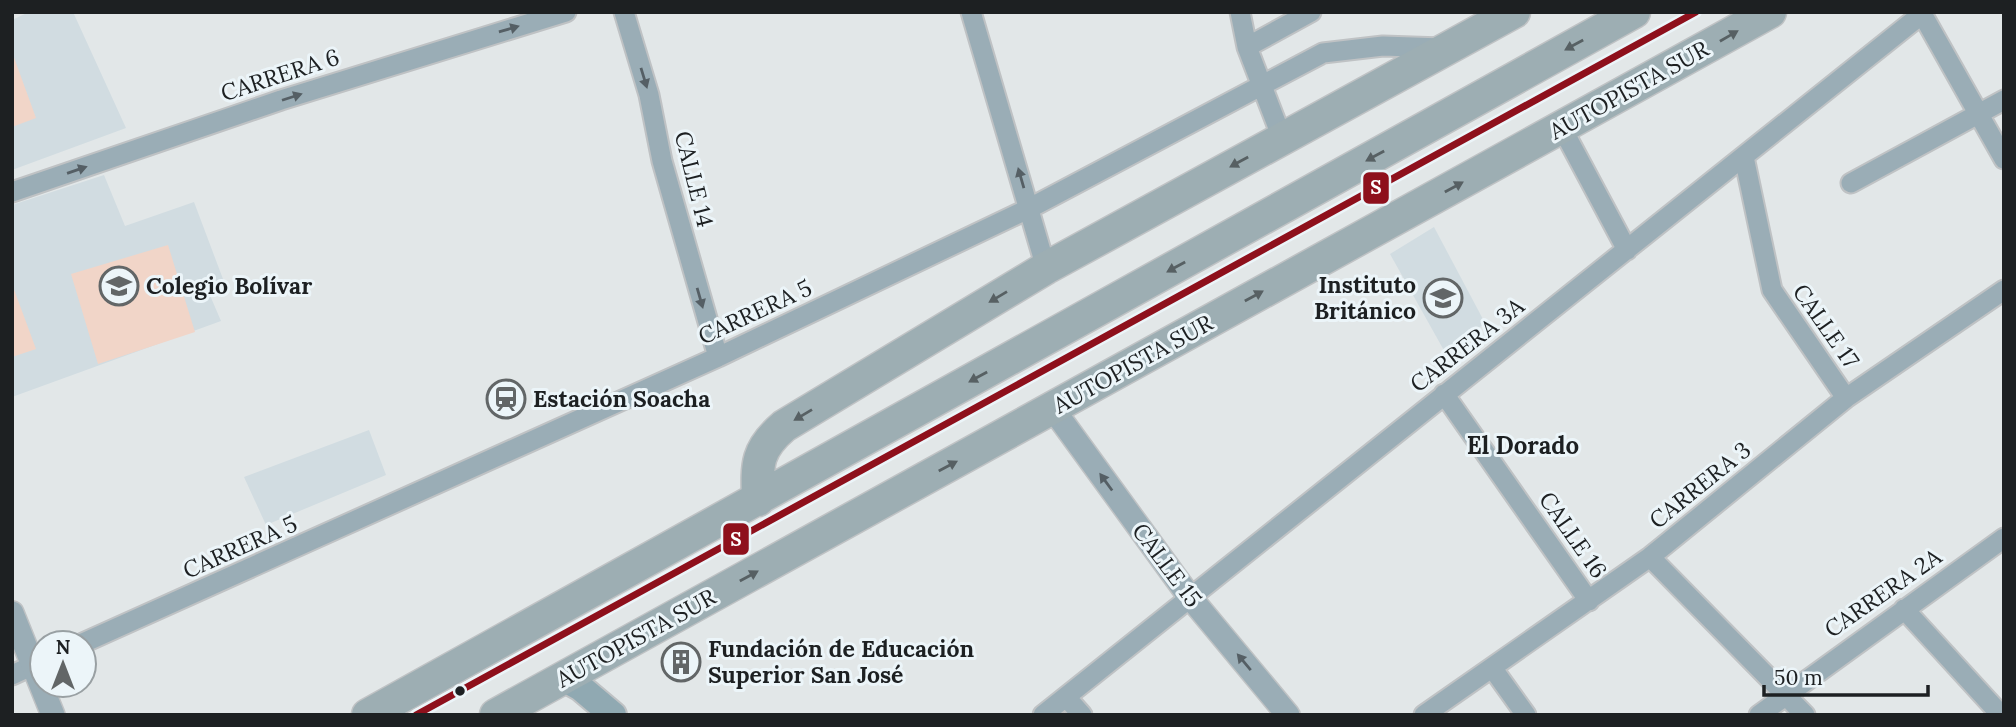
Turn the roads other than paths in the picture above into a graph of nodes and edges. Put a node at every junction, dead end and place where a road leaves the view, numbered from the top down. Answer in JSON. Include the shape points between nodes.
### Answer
{"nodes":[{"id":1,"x":566,"y":12,"type":"edge"},
{"id":2,"x":624,"y":12,"type":"edge"},
{"id":3,"x":971,"y":12,"type":"edge"},
{"id":4,"x":1240,"y":12,"type":"edge"},
{"id":5,"x":1311,"y":12,"type":"edge"},
{"id":6,"x":1514,"y":12,"type":"edge"},
{"id":7,"x":1634,"y":12,"type":"edge"},
{"id":8,"x":1770,"y":12,"type":"edge"},
{"id":9,"x":1921,"y":13,"type":"edge"},
{"id":10,"x":1247,"y":47,"type":"junction"},
{"id":11,"x":1448,"y":48,"type":"junction"},
{"id":12,"x":1261,"y":85,"type":"junction"},
{"id":13,"x":2004,"y":100,"type":"edge"},
{"id":14,"x":1978,"y":115,"type":"junction"},
{"id":15,"x":1562,"y":128,"type":"junction"},
{"id":16,"x":1282,"y":138,"type":"junction"},
{"id":17,"x":1744,"y":157,"type":"junction"},
{"id":18,"x":2004,"y":159,"type":"edge"},
{"id":19,"x":1851,"y":183,"type":"dead end"},
{"id":20,"x":12,"y":192,"type":"edge"},
{"id":21,"x":1030,"y":208,"type":"junction"},
{"id":22,"x":1628,"y":250,"type":"junction"},
{"id":23,"x":1046,"y":268,"type":"junction"},
{"id":24,"x":2004,"y":290,"type":"edge"},
{"id":25,"x":718,"y":357,"type":"junction"},
{"id":26,"x":1444,"y":394,"type":"junction"},
{"id":27,"x":1846,"y":398,"type":"junction"},
{"id":28,"x":1053,"y":410,"type":"junction"},
{"id":29,"x":758,"y":500,"type":"junction"},
{"id":30,"x":2004,"y":538,"type":"edge"},
{"id":31,"x":1650,"y":557,"type":"junction"},
{"id":32,"x":1189,"y":596,"type":"junction"},
{"id":33,"x":1589,"y":601,"type":"junction"},
{"id":34,"x":1904,"y":609,"type":"junction"},
{"id":35,"x":12,"y":613,"type":"edge"},
{"id":36,"x":98,"y":636,"type":"edge"},
{"id":37,"x":28,"y":664,"type":"edge"},
{"id":38,"x":1493,"y":669,"type":"junction"},
{"id":39,"x":562,"y":678,"type":"junction"},
{"id":40,"x":1784,"y":694,"type":"junction"},
{"id":41,"x":1066,"y":697,"type":"junction"},
{"id":42,"x":45,"y":699,"type":"edge"},
{"id":43,"x":53,"y":715,"type":"edge"},
{"id":44,"x":368,"y":715,"type":"edge"},
{"id":45,"x":496,"y":715,"type":"edge"},
{"id":46,"x":613,"y":715,"type":"edge"},
{"id":47,"x":1043,"y":715,"type":"edge"},
{"id":48,"x":1082,"y":715,"type":"edge"},
{"id":49,"x":1288,"y":715,"type":"edge"},
{"id":50,"x":1424,"y":715,"type":"edge"},
{"id":51,"x":1526,"y":715,"type":"edge"},
{"id":52,"x":1759,"y":715,"type":"edge"},
{"id":53,"x":1805,"y":715,"type":"edge"},
{"id":54,"x":2001,"y":715,"type":"edge"}],
"edges":[{"from":20,"to":1,"type":"street","name":"CARRERA 6","one_way":true,"via":[[281,100]]},
{"from":2,"to":25,"type":"street","name":"CALLE 14","one_way":true},
{"from":21,"to":3,"type":"street","one_way":true},
{"from":4,"to":10,"type":"street"},
{"from":5,"to":10,"type":"street"},
{"from":6,"to":11,"type":"highway"},
{"from":7,"to":29,"type":"highway","one_way":true},
{"from":15,"to":8,"type":"highway","name":"AUTOPISTA SUR","one_way":true},
{"from":9,"to":14,"type":"street"},
{"from":9,"to":17,"type":"street","name":"CARRERA 3A"},
{"from":10,"to":12,"type":"street"},
{"from":11,"to":12,"type":"street","name":"CARRERA 5","via":[[1383,46],[1323,53]]},
{"from":11,"to":16,"type":"highway"},
{"from":12,"to":16,"type":"street"},
{"from":12,"to":21,"type":"street","name":"CARRERA 5"},
{"from":13,"to":14,"type":"street"},
{"from":14,"to":18,"type":"street"},
{"from":14,"to":19,"type":"street"},
{"from":15,"to":22,"type":"street"},
{"from":28,"to":15,"type":"highway","name":"AUTOPISTA SUR","one_way":true},
{"from":16,"to":23,"type":"highway","one_way":true},
{"from":17,"to":22,"type":"street","name":"CARRERA 3A"},
{"from":17,"to":27,"type":"street","name":"CALLE 17","via":[[1772,290]]},
{"from":21,"to":23,"type":"street"},
{"from":21,"to":25,"type":"street","name":"CARRERA 5"},
{"from":22,"to":26,"type":"street","name":"CARRERA 3A"},
{"from":23,"to":29,"type":"highway","one_way":true,"via":[[784,426],[766,442],[757,466]]},
{"from":24,"to":27,"type":"street","name":"CARRERA 3"},
{"from":25,"to":36,"type":"street","name":"CARRERA 5"},
{"from":26,"to":32,"type":"street","name":"CARRERA 3A"},
{"from":26,"to":33,"type":"street","name":"CALLE 16"},
{"from":27,"to":31,"type":"street","name":"CARRERA 3"},
{"from":32,"to":28,"type":"street","name":"CALLE 15","one_way":true},
{"from":39,"to":28,"type":"highway","name":"AUTOPISTA SUR","one_way":true},
{"from":29,"to":44,"type":"highway"},
{"from":30,"to":34,"type":"street","name":"CARRERA 2A"},
{"from":31,"to":33,"type":"street","name":"CARRERA 3"},
{"from":31,"to":40,"type":"street"},
{"from":32,"to":41,"type":"street","name":"CARRERA 3A"},
{"from":49,"to":32,"type":"street","name":"CALLE 15","one_way":true},
{"from":33,"to":38,"type":"street","name":"CARRERA 3"},
{"from":34,"to":40,"type":"street","name":"CARRERA 2A"},
{"from":34,"to":54,"type":"street"},
{"from":35,"to":37,"type":"street"},
{"from":38,"to":50,"type":"street","name":"CARRERA 3"},
{"from":38,"to":51,"type":"street"},
{"from":39,"to":45,"type":"highway","name":"AUTOPISTA SUR"},
{"from":39,"to":46,"type":"main road"},
{"from":40,"to":52,"type":"street","name":"CARRERA 2A"},
{"from":40,"to":53,"type":"street"},
{"from":41,"to":47,"type":"street","name":"CARRERA 3A"},
{"from":41,"to":48,"type":"street"},
{"from":42,"to":43,"type":"street"}]}
